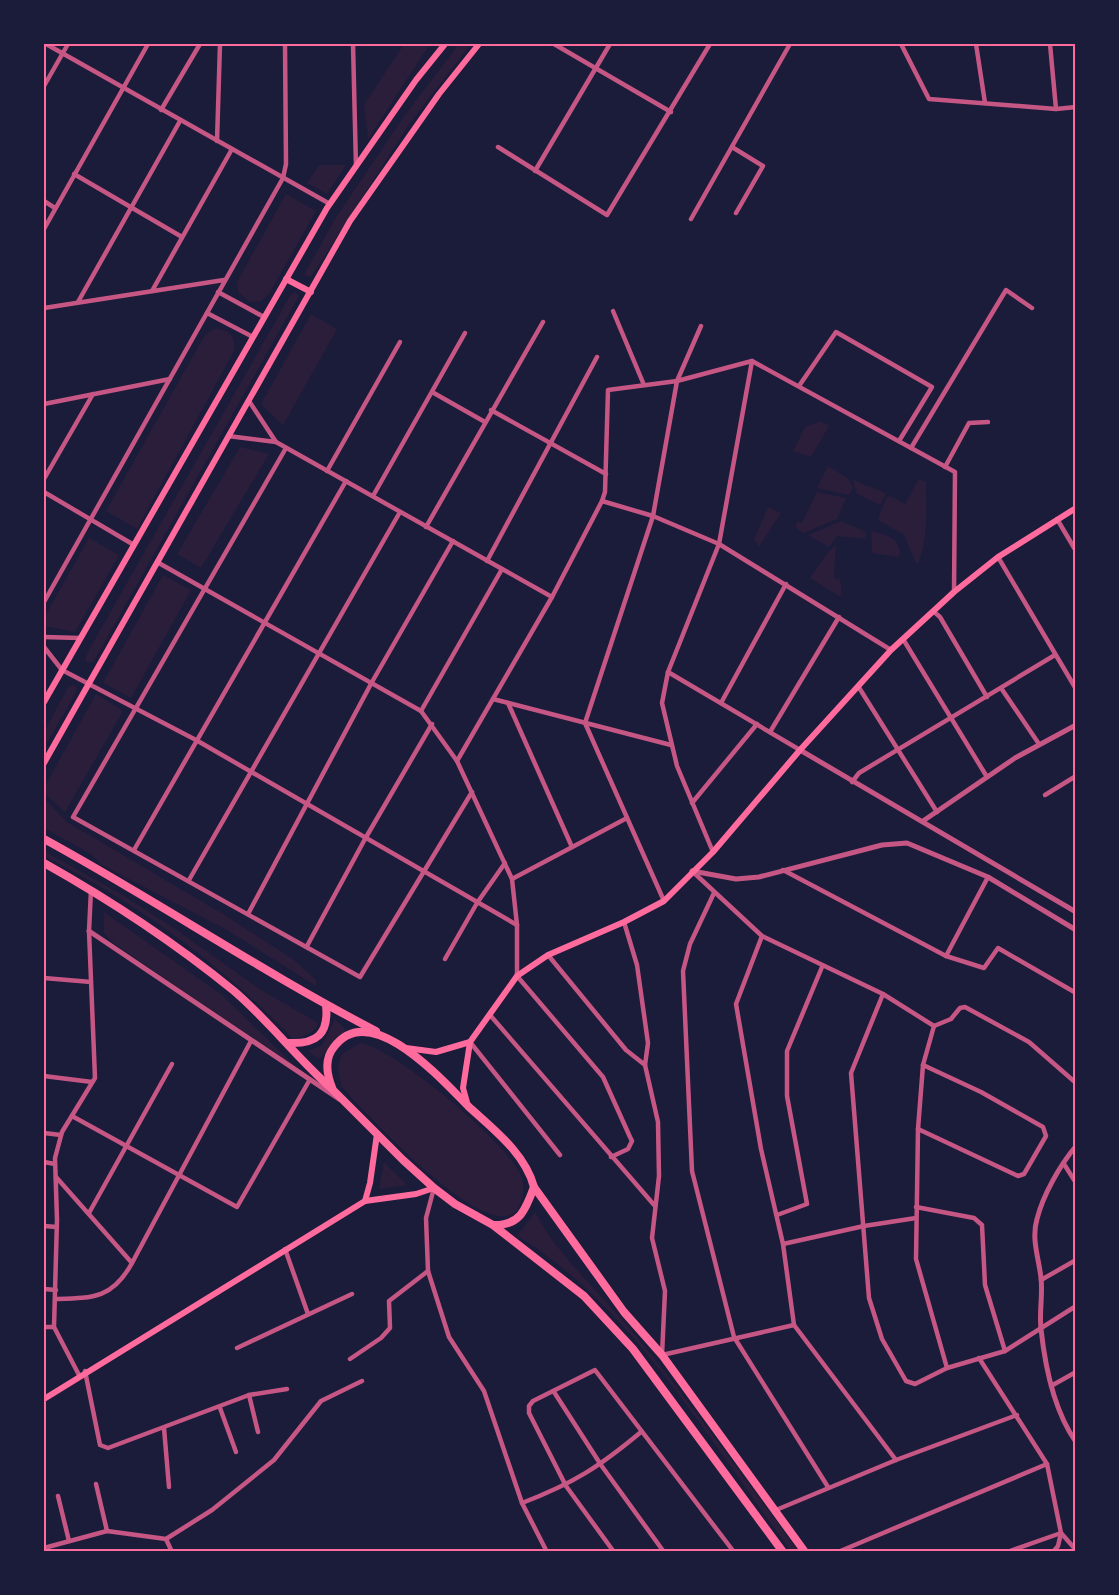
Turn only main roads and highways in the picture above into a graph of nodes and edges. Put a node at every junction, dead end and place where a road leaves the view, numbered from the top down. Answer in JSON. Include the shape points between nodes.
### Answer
{"nodes":[{"id":1,"x":445,"y":44,"type":"edge"},
{"id":2,"x":479,"y":44,"type":"edge"},
{"id":3,"x":285,"y":279,"type":"junction"},
{"id":4,"x":311,"y":292,"type":"junction"},
{"id":5,"x":1076,"y":508,"type":"edge"},
{"id":6,"x":44,"y":702,"type":"edge"},
{"id":7,"x":44,"y":763,"type":"edge"},
{"id":8,"x":44,"y":839,"type":"edge"},
{"id":9,"x":44,"y":863,"type":"edge"},
{"id":10,"x":326,"y":1005,"type":"junction"},
{"id":11,"x":388,"y":1038,"type":"junction"},
{"id":12,"x":470,"y":1042,"type":"junction"},
{"id":13,"x":289,"y":1043,"type":"junction"},
{"id":14,"x":406,"y":1048,"type":"junction"},
{"id":15,"x":333,"y":1090,"type":"junction"},
{"id":16,"x":468,"y":1106,"type":"junction"},
{"id":17,"x":377,"y":1134,"type":"junction"},
{"id":18,"x":534,"y":1186,"type":"junction"},
{"id":19,"x":434,"y":1188,"type":"junction"},
{"id":20,"x":364,"y":1201,"type":"junction"},
{"id":21,"x":493,"y":1225,"type":"junction"},
{"id":22,"x":44,"y":1399,"type":"edge"},
{"id":23,"x":783,"y":1551,"type":"edge"},
{"id":24,"x":805,"y":1551,"type":"edge"}],
"edges":[{"from":1,"to":3,"type":"main road","via":[[330,204]]},
{"from":2,"to":4,"type":"main road","via":[[350,221]]},
{"from":3,"to":4,"type":"main road"},
{"from":3,"to":6,"type":"main road"},
{"from":4,"to":7,"type":"main road"},
{"from":5,"to":12,"type":"main road","via":[[998,557],[891,650],[713,852],[664,901],[548,955],[517,976]]},
{"from":8,"to":10,"type":"highway"},
{"from":9,"to":13,"type":"highway","via":[[91,889],[171,943],[235,993]]},
{"from":10,"to":11,"type":"highway"},
{"from":10,"to":13,"type":"highway","via":[[325,1028],[316,1039],[304,1044]]},
{"from":11,"to":14,"type":"highway"},
{"from":11,"to":15,"type":"highway","via":[[359,1032],[333,1047],[327,1061],[327,1076]]},
{"from":12,"to":14,"type":"main road","via":[[436,1052]]},
{"from":12,"to":16,"type":"main road","via":[[464,1088]]},
{"from":13,"to":15,"type":"highway"},
{"from":14,"to":16,"type":"highway"},
{"from":15,"to":17,"type":"highway"},
{"from":16,"to":18,"type":"highway","via":[[521,1159]]},
{"from":17,"to":19,"type":"highway"},
{"from":17,"to":20,"type":"main road"},
{"from":18,"to":21,"type":"highway","via":[[517,1220]]},
{"from":18,"to":24,"type":"highway"},
{"from":19,"to":20,"type":"main road"},
{"from":19,"to":21,"type":"highway"},
{"from":20,"to":22,"type":"main road"},
{"from":21,"to":23,"type":"highway","via":[[584,1296],[633,1349]]}]}
